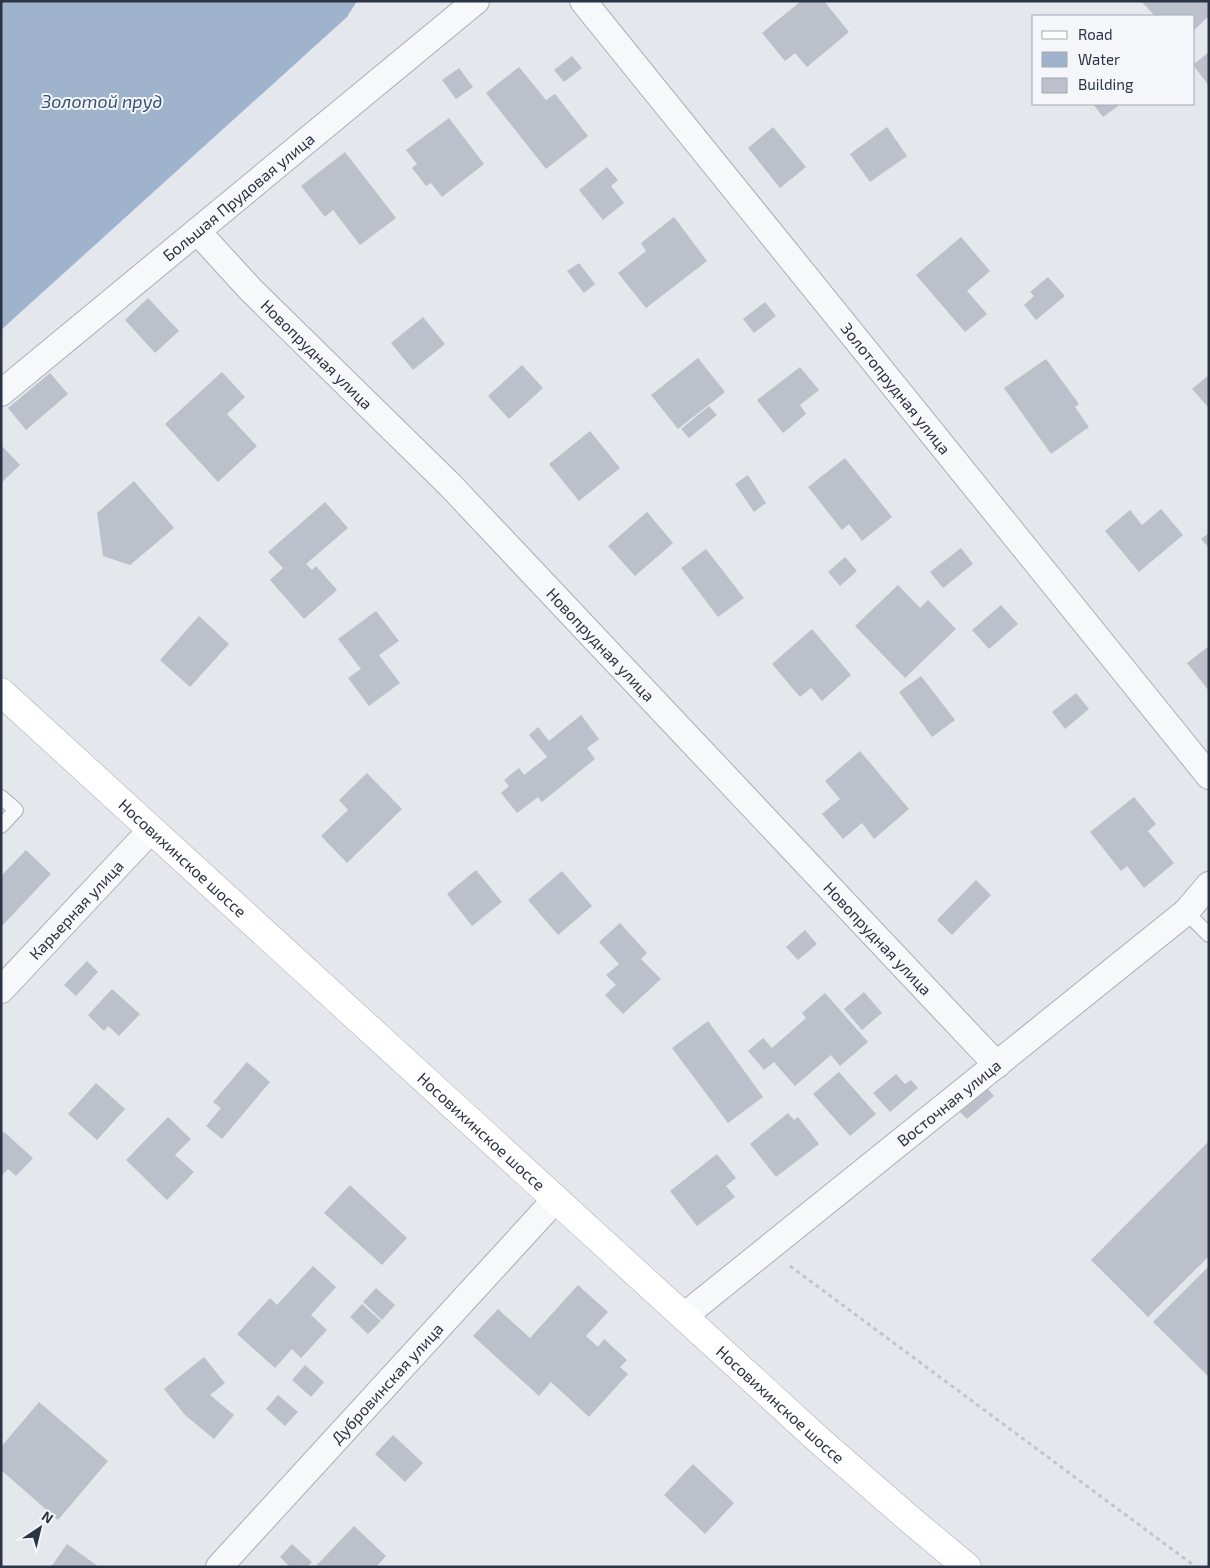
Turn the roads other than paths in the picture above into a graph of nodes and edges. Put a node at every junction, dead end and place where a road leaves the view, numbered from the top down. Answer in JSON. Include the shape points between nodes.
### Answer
{"nodes":[{"id":1,"x":476,"y":1,"type":"edge"},
{"id":2,"x":583,"y":1,"type":"edge"},
{"id":3,"x":197,"y":231,"type":"junction"},
{"id":4,"x":1,"y":393,"type":"edge"},
{"id":5,"x":1,"y":692,"type":"edge"},
{"id":6,"x":1209,"y":776,"type":"edge"},
{"id":7,"x":1,"y":797,"type":"edge"},
{"id":8,"x":1,"y":826,"type":"edge"},
{"id":9,"x":151,"y":830,"type":"junction"},
{"id":10,"x":1209,"y":885,"type":"edge"},
{"id":11,"x":1186,"y":912,"type":"junction"},
{"id":12,"x":1209,"y":935,"type":"edge"},
{"id":13,"x":2,"y":987,"type":"edge"},
{"id":14,"x":997,"y":1065,"type":"junction"},
{"id":15,"x":555,"y":1200,"type":"junction"},
{"id":16,"x":684,"y":1316,"type":"junction"},
{"id":17,"x":966,"y":1566,"type":"edge"},
{"id":18,"x":219,"y":1567,"type":"edge"}],
"edges":[{"from":1,"to":3,"type":"street","name":"Большая Прудовая улица"},
{"from":2,"to":6,"type":"street","name":"Золотопрудная улица"},
{"from":3,"to":4,"type":"street","name":"Большая Прудовая улица"},
{"from":3,"to":14,"type":"street","name":"Новопрудная улица","via":[[251,290],[450,485]]},
{"from":5,"to":9,"type":"main road","name":"Носовихинское шоссе"},
{"from":7,"to":8,"type":"lane","via":[[16,810]]},
{"from":9,"to":13,"type":"street","name":"Карьерная улица"},
{"from":9,"to":15,"type":"main road","name":"Носовихинское шоссе"},
{"from":10,"to":11,"type":"street","name":"Восточная улица"},
{"from":11,"to":12,"type":"lane"},
{"from":11,"to":14,"type":"street","name":"Восточная улица"},
{"from":14,"to":16,"type":"street","name":"Восточная улица"},
{"from":15,"to":16,"type":"main road","name":"Носовихинское шоссе"},
{"from":15,"to":18,"type":"street","name":"Дубровинская улица"},
{"from":16,"to":17,"type":"main road","name":"Носовихинское шоссе","via":[[821,1442]]}]}
